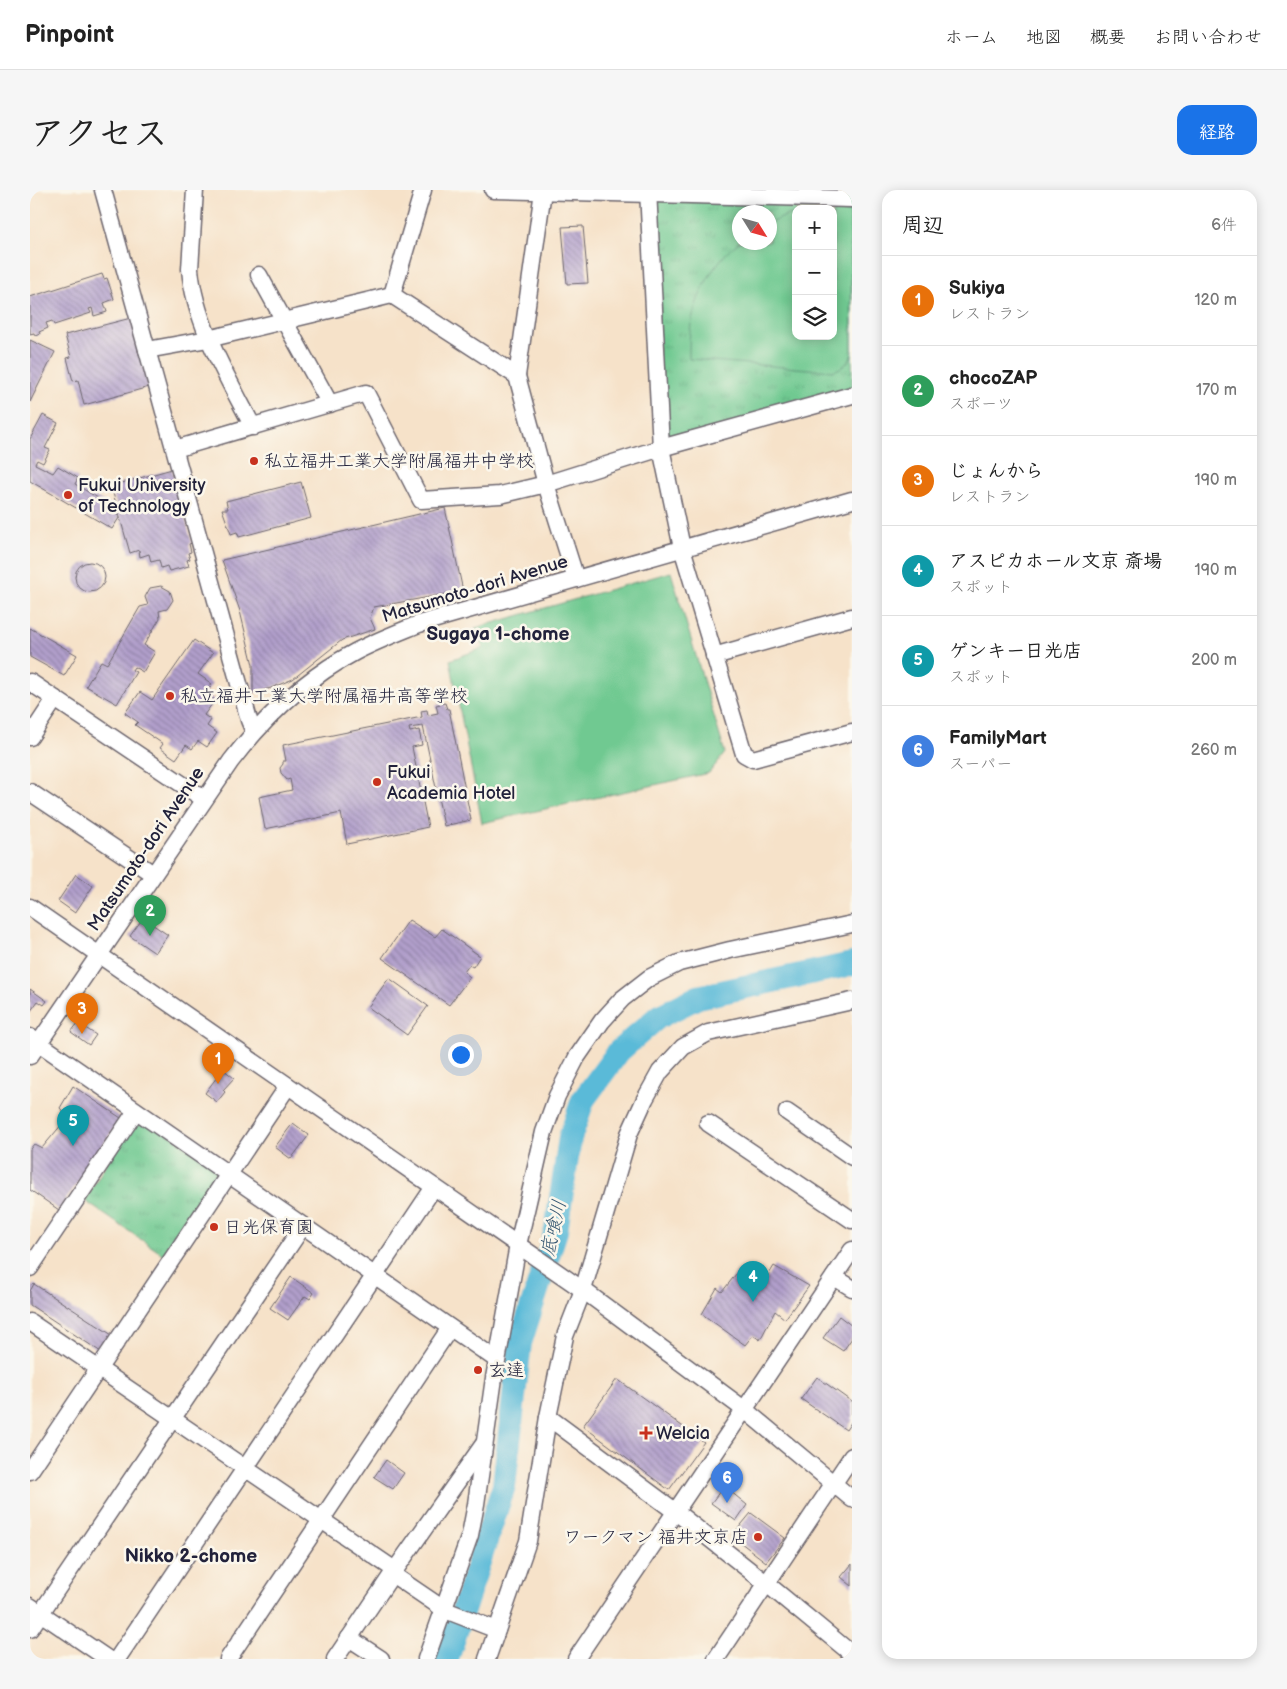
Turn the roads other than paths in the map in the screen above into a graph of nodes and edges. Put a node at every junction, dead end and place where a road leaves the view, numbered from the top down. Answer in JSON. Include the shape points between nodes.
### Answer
{"nodes":[{"id":1,"x":103,"y":190,"type":"edge"},
{"id":2,"x":195,"y":190,"type":"edge"},
{"id":3,"x":423,"y":190,"type":"edge"},
{"id":4,"x":493,"y":190,"type":"edge"},
{"id":5,"x":544,"y":191,"type":"junction"},
{"id":6,"x":648,"y":192,"type":"edge"},
{"id":7,"x":852,"y":199,"type":"edge"},
{"id":8,"x":258,"y":275,"type":"dead end"},
{"id":9,"x":392,"y":295,"type":"junction"},
{"id":10,"x":284,"y":321,"type":"junction"},
{"id":11,"x":208,"y":339,"type":"junction"},
{"id":12,"x":147,"y":350,"type":"junction"},
{"id":13,"x":518,"y":376,"type":"junction"},
{"id":14,"x":852,"y":395,"type":"edge"},
{"id":15,"x":330,"y":404,"type":"junction"},
{"id":16,"x":253,"y":427,"type":"junction"},
{"id":17,"x":661,"y":448,"type":"junction"},
{"id":18,"x":175,"y":449,"type":"junction"},
{"id":19,"x":546,"y":484,"type":"junction"},
{"id":20,"x":852,"y":500,"type":"edge"},
{"id":21,"x":682,"y":548,"type":"junction"},
{"id":22,"x":576,"y":579,"type":"junction"},
{"id":23,"x":852,"y":617,"type":"edge"},
{"id":24,"x":714,"y":656,"type":"junction"},
{"id":25,"x":30,"y":682,"type":"edge"},
{"id":26,"x":55,"y":699,"type":"junction"},
{"id":27,"x":254,"y":732,"type":"junction"},
{"id":28,"x":852,"y":732,"type":"edge"},
{"id":29,"x":30,"y":737,"type":"edge"},
{"id":30,"x":30,"y":792,"type":"edge"},
{"id":31,"x":204,"y":798,"type":"junction"},
{"id":32,"x":153,"y":874,"type":"junction"},
{"id":33,"x":30,"y":907,"type":"edge"},
{"id":34,"x":852,"y":924,"type":"edge"},
{"id":35,"x":98,"y":954,"type":"junction"},
{"id":36,"x":852,"y":1001,"type":"edge"},
{"id":37,"x":33,"y":1046,"type":"edge"},
{"id":38,"x":288,"y":1086,"type":"junction"},
{"id":39,"x":136,"y":1111,"type":"junction"},
{"id":40,"x":786,"y":1112,"type":"dead end"},
{"id":41,"x":708,"y":1123,"type":"dead end"},
{"id":42,"x":852,"y":1156,"type":"edge"},
{"id":43,"x":228,"y":1174,"type":"junction"},
{"id":44,"x":434,"y":1187,"type":"junction"},
{"id":45,"x":852,"y":1220,"type":"edge"},
{"id":46,"x":303,"y":1226,"type":"junction"},
{"id":47,"x":523,"y":1249,"type":"junction"},
{"id":48,"x":852,"y":1250,"type":"edge"},
{"id":49,"x":30,"y":1268,"type":"edge"},
{"id":50,"x":374,"y":1276,"type":"junction"},
{"id":51,"x":834,"y":1277,"type":"junction"},
{"id":52,"x":580,"y":1288,"type":"junction"},
{"id":53,"x":852,"y":1288,"type":"edge"},
{"id":54,"x":30,"y":1322,"type":"edge"},
{"id":55,"x":450,"y":1328,"type":"junction"},
{"id":56,"x":497,"y":1360,"type":"junction"},
{"id":57,"x":99,"y":1368,"type":"junction"},
{"id":58,"x":745,"y":1410,"type":"junction"},
{"id":59,"x":548,"y":1417,"type":"junction"},
{"id":60,"x":173,"y":1419,"type":"junction"},
{"id":61,"x":485,"y":1444,"type":"junction"},
{"id":62,"x":852,"y":1456,"type":"edge"},
{"id":63,"x":246,"y":1468,"type":"junction"},
{"id":64,"x":30,"y":1471,"type":"edge"},
{"id":65,"x":834,"y":1484,"type":"junction"},
{"id":66,"x":852,"y":1499,"type":"edge"},
{"id":67,"x":676,"y":1512,"type":"junction"},
{"id":68,"x":321,"y":1520,"type":"junction"},
{"id":69,"x":394,"y":1572,"type":"junction"},
{"id":70,"x":767,"y":1584,"type":"junction"},
{"id":71,"x":35,"y":1610,"type":"edge"},
{"id":72,"x":448,"y":1611,"type":"junction"},
{"id":73,"x":493,"y":1628,"type":"junction"},
{"id":74,"x":30,"y":1629,"type":"edge"},
{"id":75,"x":349,"y":1638,"type":"junction"},
{"id":76,"x":852,"y":1654,"type":"edge"},
{"id":77,"x":108,"y":1659,"type":"edge"},
{"id":78,"x":118,"y":1659,"type":"edge"},
{"id":79,"x":228,"y":1659,"type":"edge"},
{"id":80,"x":335,"y":1659,"type":"edge"},
{"id":81,"x":380,"y":1659,"type":"edge"},
{"id":82,"x":426,"y":1659,"type":"edge"},
{"id":83,"x":486,"y":1659,"type":"edge"},
{"id":84,"x":576,"y":1659,"type":"edge"},
{"id":85,"x":716,"y":1659,"type":"edge"}],
"edges":[{"from":1,"to":12,"type":"street"},
{"from":2,"to":11,"type":"street","via":[[191,280]]},
{"from":3,"to":9,"type":"street"},
{"from":4,"to":5,"type":"street"},
{"from":5,"to":6,"type":"street"},
{"from":5,"to":13,"type":"street"},
{"from":6,"to":7,"type":"street"},
{"from":6,"to":17,"type":"street"},
{"from":8,"to":10,"type":"street"},
{"from":9,"to":10,"type":"street"},
{"from":9,"to":13,"type":"street"},
{"from":10,"to":11,"type":"street"},
{"from":10,"to":15,"type":"street"},
{"from":11,"to":12,"type":"street"},
{"from":11,"to":16,"type":"street"},
{"from":12,"to":18,"type":"street"},
{"from":13,"to":19,"type":"street"},
{"from":14,"to":17,"type":"street"},
{"from":15,"to":16,"type":"street"},
{"from":15,"to":19,"type":"street","via":[[366,393],[421,500],[500,495]]},
{"from":16,"to":18,"type":"street"},
{"from":17,"to":19,"type":"street"},
{"from":17,"to":21,"type":"street"},
{"from":18,"to":27,"type":"street"},
{"from":19,"to":22,"type":"street"},
{"from":20,"to":21,"type":"street","name":"Matsumoto-dori Avenue"},
{"from":21,"to":22,"type":"street","name":"Matsumoto-dori Avenue"},
{"from":21,"to":24,"type":"street"},
{"from":22,"to":27,"type":"street","name":"Matsumoto-dori Avenue","via":[[418,624],[383,638],[336,663],[301,688]]},
{"from":23,"to":24,"type":"street"},
{"from":24,"to":28,"type":"street","via":[[744,754],[753,759]]},
{"from":25,"to":26,"type":"street"},
{"from":26,"to":29,"type":"street"},
{"from":26,"to":31,"type":"street"},
{"from":27,"to":31,"type":"street","name":"Matsumoto-dori Avenue"},
{"from":30,"to":32,"type":"street"},
{"from":31,"to":32,"type":"street","name":"Matsumoto-dori Avenue"},
{"from":32,"to":35,"type":"street","name":"Matsumoto-dori Avenue"},
{"from":33,"to":35,"type":"street"},
{"from":34,"to":47,"type":"street","via":[[679,963],[649,978],[622,999],[577,1057],[557,1096],[544,1132]]},
{"from":35,"to":37,"type":"street","name":"Matsumoto-dori Avenue"},
{"from":35,"to":38,"type":"street"},
{"from":36,"to":52,"type":"street","via":[[708,1033],[683,1047],[660,1072],[629,1134]]},
{"from":37,"to":39,"type":"street"},
{"from":38,"to":43,"type":"street"},
{"from":38,"to":44,"type":"street"},
{"from":39,"to":43,"type":"street"},
{"from":39,"to":49,"type":"street"},
{"from":40,"to":42,"type":"street"},
{"from":41,"to":45,"type":"street"},
{"from":43,"to":46,"type":"street"},
{"from":43,"to":57,"type":"street"},
{"from":44,"to":47,"type":"street"},
{"from":44,"to":50,"type":"street"},
{"from":46,"to":50,"type":"street"},
{"from":46,"to":60,"type":"street"},
{"from":47,"to":52,"type":"street"},
{"from":47,"to":56,"type":"street"},
{"from":48,"to":51,"type":"street"},
{"from":50,"to":55,"type":"street"},
{"from":50,"to":63,"type":"street"},
{"from":51,"to":53,"type":"street"},
{"from":51,"to":58,"type":"street"},
{"from":52,"to":58,"type":"street"},
{"from":52,"to":59,"type":"street","via":[[565,1336]]},
{"from":54,"to":57,"type":"street"},
{"from":55,"to":56,"type":"street"},
{"from":55,"to":68,"type":"street"},
{"from":56,"to":61,"type":"street"},
{"from":57,"to":60,"type":"street"},
{"from":57,"to":64,"type":"street"},
{"from":58,"to":65,"type":"street"},
{"from":58,"to":67,"type":"street"},
{"from":59,"to":67,"type":"street"},
{"from":59,"to":73,"type":"street","via":[[528,1540]]},
{"from":60,"to":63,"type":"street"},
{"from":60,"to":71,"type":"street"},
{"from":61,"to":69,"type":"street"},
{"from":61,"to":72,"type":"street","via":[[470,1535]]},
{"from":62,"to":65,"type":"street"},
{"from":63,"to":68,"type":"street"},
{"from":63,"to":78,"type":"street"},
{"from":65,"to":66,"type":"street"},
{"from":65,"to":70,"type":"street"},
{"from":67,"to":70,"type":"street"},
{"from":67,"to":84,"type":"street"},
{"from":68,"to":69,"type":"street"},
{"from":68,"to":79,"type":"street"},
{"from":69,"to":72,"type":"street"},
{"from":69,"to":75,"type":"street"},
{"from":70,"to":76,"type":"street"},
{"from":70,"to":85,"type":"street"},
{"from":71,"to":74,"type":"street"},
{"from":71,"to":77,"type":"street"},
{"from":72,"to":73,"type":"street"},
{"from":72,"to":82,"type":"street"},
{"from":73,"to":83,"type":"street"},
{"from":75,"to":80,"type":"street"},
{"from":75,"to":81,"type":"street"}]}
